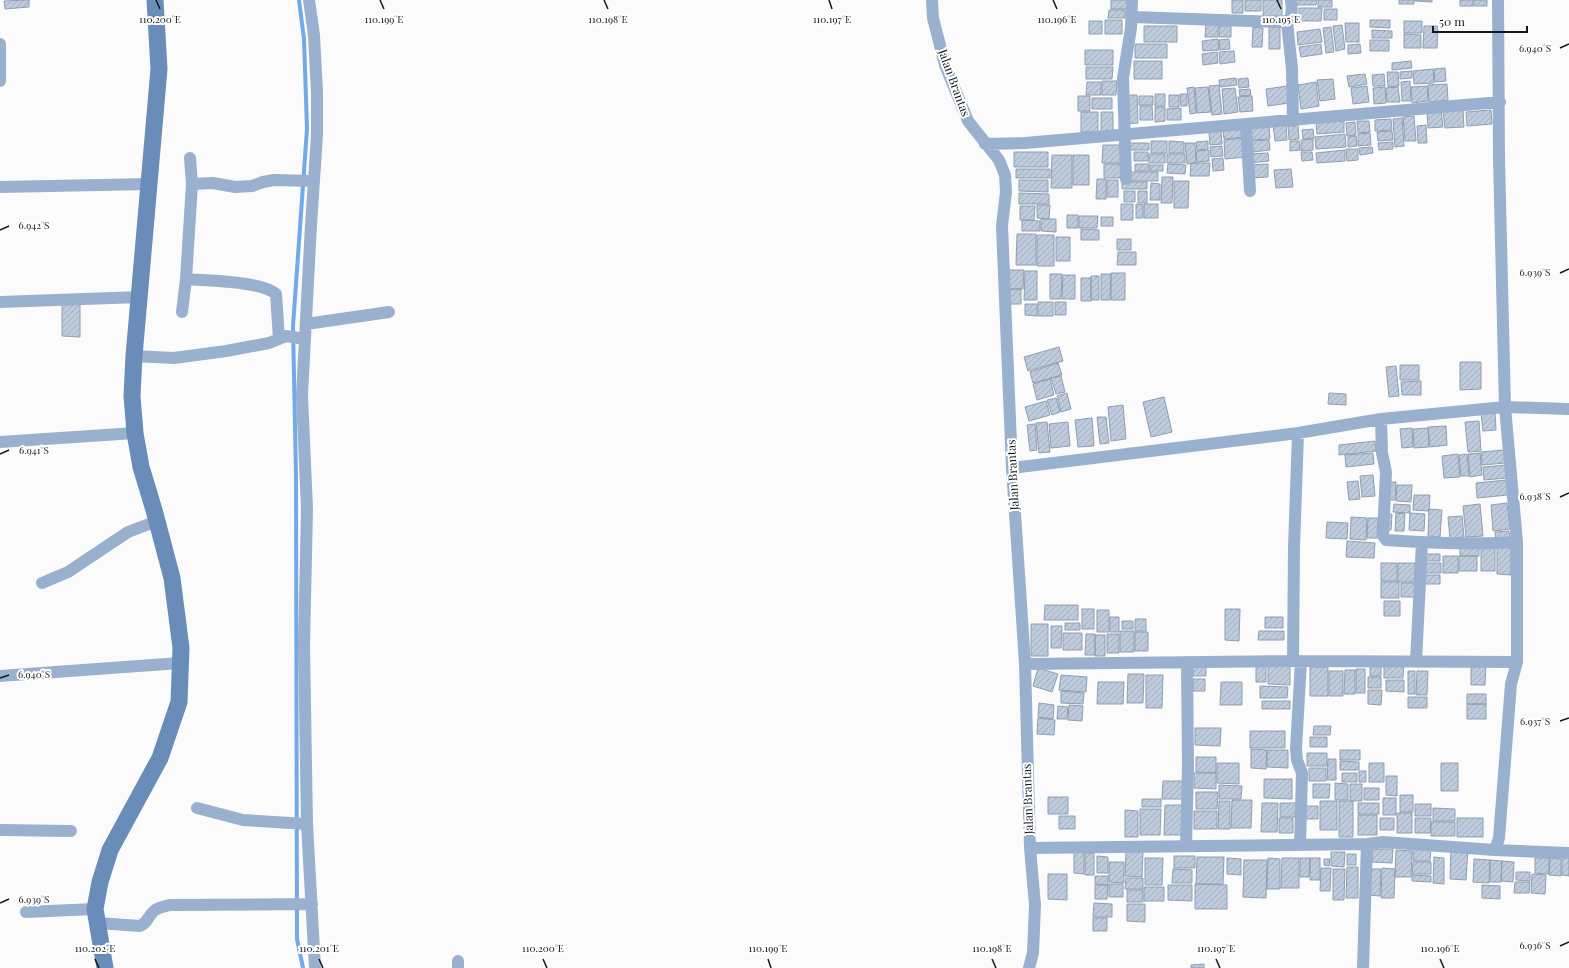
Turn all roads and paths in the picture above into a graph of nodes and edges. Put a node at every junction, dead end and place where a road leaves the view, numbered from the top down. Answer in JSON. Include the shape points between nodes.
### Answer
{"nodes":[{"id":1,"x":156,"y":0,"type":"edge"},
{"id":2,"x":309,"y":0,"type":"edge"},
{"id":3,"x":932,"y":0,"type":"edge"},
{"id":4,"x":1132,"y":0,"type":"edge"},
{"id":5,"x":1291,"y":0,"type":"edge"},
{"id":6,"x":1498,"y":0,"type":"edge"},
{"id":7,"x":1132,"y":17,"type":"junction"},
{"id":8,"x":1286,"y":22,"type":"junction"},
{"id":9,"x":0,"y":44,"type":"edge"},
{"id":10,"x":0,"y":81,"type":"edge"},
{"id":11,"x":1500,"y":102,"type":"junction"},
{"id":12,"x":1293,"y":121,"type":"junction"},
{"id":13,"x":1246,"y":125,"type":"junction"},
{"id":14,"x":1124,"y":135,"type":"junction"},
{"id":15,"x":985,"y":144,"type":"junction"},
{"id":16,"x":190,"y":158,"type":"dead end"},
{"id":17,"x":1126,"y":179,"type":"dead end"},
{"id":18,"x":307,"y":181,"type":"junction"},
{"id":19,"x":149,"y":184,"type":"junction"},
{"id":20,"x":192,"y":184,"type":"junction"},
{"id":21,"x":0,"y":187,"type":"edge"},
{"id":22,"x":1250,"y":191,"type":"dead end"},
{"id":23,"x":186,"y":279,"type":"junction"},
{"id":24,"x":140,"y":297,"type":"junction"},
{"id":25,"x":0,"y":302,"type":"edge"},
{"id":26,"x":182,"y":312,"type":"dead end"},
{"id":27,"x":389,"y":312,"type":"dead end"},
{"id":28,"x":306,"y":324,"type":"junction"},
{"id":29,"x":283,"y":338,"type":"junction"},
{"id":30,"x":302,"y":338,"type":"junction"},
{"id":31,"x":134,"y":356,"type":"junction"},
{"id":32,"x":1505,"y":407,"type":"junction"},
{"id":33,"x":1569,"y":409,"type":"edge"},
{"id":34,"x":1381,"y":419,"type":"junction"},
{"id":35,"x":1298,"y":432,"type":"junction"},
{"id":36,"x":135,"y":433,"type":"junction"},
{"id":37,"x":0,"y":442,"type":"edge"},
{"id":38,"x":1012,"y":468,"type":"junction"},
{"id":39,"x":157,"y":521,"type":"junction"},
{"id":40,"x":1422,"y":542,"type":"junction"},
{"id":41,"x":1517,"y":542,"type":"junction"},
{"id":42,"x":42,"y":583,"type":"dead end"},
{"id":43,"x":1297,"y":661,"type":"junction"},
{"id":44,"x":1416,"y":661,"type":"junction"},
{"id":45,"x":1187,"y":662,"type":"junction"},
{"id":46,"x":1517,"y":662,"type":"junction"},
{"id":47,"x":180,"y":663,"type":"junction"},
{"id":48,"x":1025,"y":664,"type":"junction"},
{"id":49,"x":0,"y":676,"type":"edge"},
{"id":50,"x":197,"y":808,"type":"dead end"},
{"id":51,"x":300,"y":823,"type":"junction"},
{"id":52,"x":0,"y":830,"type":"edge"},
{"id":53,"x":71,"y":831,"type":"dead end"},
{"id":54,"x":1366,"y":844,"type":"junction"},
{"id":55,"x":1300,"y":845,"type":"junction"},
{"id":56,"x":1186,"y":846,"type":"junction"},
{"id":57,"x":1030,"y":848,"type":"junction"},
{"id":58,"x":1495,"y":850,"type":"junction"},
{"id":59,"x":1569,"y":853,"type":"edge"},
{"id":60,"x":307,"y":904,"type":"junction"},
{"id":61,"x":26,"y":912,"type":"dead end"},
{"id":62,"x":97,"y":916,"type":"junction"},
{"id":63,"x":106,"y":968,"type":"edge"},
{"id":64,"x":315,"y":968,"type":"edge"},
{"id":65,"x":1029,"y":968,"type":"edge"},
{"id":66,"x":1363,"y":968,"type":"edge"}],
"edges":[{"from":1,"to":19,"type":"main road","via":[[159,69]]},
{"from":2,"to":18,"type":"street","via":[[314,35],[317,135]]},
{"from":3,"to":15,"type":"street","name":"Jalan Brantas","via":[[933,18],[945,65],[968,121]]},
{"from":4,"to":7,"type":"street"},
{"from":5,"to":8,"type":"street","via":[[1292,16]]},
{"from":6,"to":11,"type":"street"},
{"from":7,"to":8,"type":"street"},
{"from":7,"to":14,"type":"street","via":[[1123,78]]},
{"from":8,"to":12,"type":"street","via":[[1292,70]]},
{"from":9,"to":10,"type":"street"},
{"from":11,"to":12,"type":"street"},
{"from":11,"to":32,"type":"street"},
{"from":12,"to":13,"type":"street"},
{"from":13,"to":14,"type":"street"},
{"from":13,"to":22,"type":"street"},
{"from":14,"to":15,"type":"street"},
{"from":14,"to":17,"type":"street"},
{"from":15,"to":38,"type":"street","name":"Jalan Brantas","via":[[999,160],[1005,175],[1002,226]]},
{"from":16,"to":20,"type":"street"},
{"from":18,"to":20,"type":"street","via":[[274,180],[252,186],[235,187],[213,183]]},
{"from":18,"to":28,"type":"street"},
{"from":19,"to":21,"type":"street"},
{"from":19,"to":24,"type":"main road"},
{"from":20,"to":23,"type":"street"},
{"from":23,"to":26,"type":"street"},
{"from":23,"to":29,"type":"street","via":[[249,284],[273,291],[278,298]]},
{"from":24,"to":25,"type":"street"},
{"from":24,"to":31,"type":"main road"},
{"from":27,"to":28,"type":"street"},
{"from":28,"to":30,"type":"street"},
{"from":29,"to":30,"type":"street"},
{"from":29,"to":31,"type":"street","via":[[269,343],[174,358]]},
{"from":30,"to":51,"type":"street","via":[[307,509]]},
{"from":31,"to":36,"type":"main road","via":[[132,396]]},
{"from":32,"to":33,"type":"street"},
{"from":32,"to":34,"type":"street"},
{"from":32,"to":41,"type":"street"},
{"from":34,"to":35,"type":"street"},
{"from":34,"to":40,"type":"street","via":[[1382,453],[1386,472],[1383,536],[1386,540]]},
{"from":35,"to":38,"type":"street"},
{"from":35,"to":43,"type":"street","via":[[1294,548]]},
{"from":36,"to":37,"type":"street"},
{"from":36,"to":39,"type":"main road","via":[[141,467]]},
{"from":38,"to":48,"type":"street","name":"Jalan Brantas"},
{"from":39,"to":42,"type":"street","via":[[128,532],[68,572]]},
{"from":39,"to":47,"type":"main road","via":[[172,578],[181,648]]},
{"from":40,"to":41,"type":"street"},
{"from":40,"to":44,"type":"street"},
{"from":41,"to":46,"type":"street"},
{"from":43,"to":44,"type":"street"},
{"from":43,"to":45,"type":"street"},
{"from":43,"to":55,"type":"street","via":[[1296,749],[1302,773]]},
{"from":44,"to":46,"type":"street"},
{"from":45,"to":48,"type":"street"},
{"from":45,"to":56,"type":"street"},
{"from":46,"to":58,"type":"street","via":[[1511,684],[1499,838]]},
{"from":47,"to":49,"type":"street"},
{"from":47,"to":62,"type":"main road","via":[[179,702],[160,758],[110,850],[100,882]]},
{"from":48,"to":57,"type":"street","name":"Jalan Brantas"},
{"from":50,"to":51,"type":"street","via":[[243,820]]},
{"from":51,"to":60,"type":"street"},
{"from":52,"to":53,"type":"street"},
{"from":54,"to":55,"type":"street"},
{"from":54,"to":58,"type":"street","via":[[1383,842]]},
{"from":54,"to":66,"type":"street"},
{"from":55,"to":56,"type":"street"},
{"from":56,"to":57,"type":"street"},
{"from":57,"to":65,"type":"street","name":"Jalan Brantas","via":[[1035,905],[1033,953]]},
{"from":58,"to":59,"type":"street"},
{"from":60,"to":62,"type":"street","via":[[170,904],[153,911],[146,924],[140,926]]},
{"from":60,"to":64,"type":"street"},
{"from":61,"to":62,"type":"street"},
{"from":62,"to":63,"type":"main road"}]}
